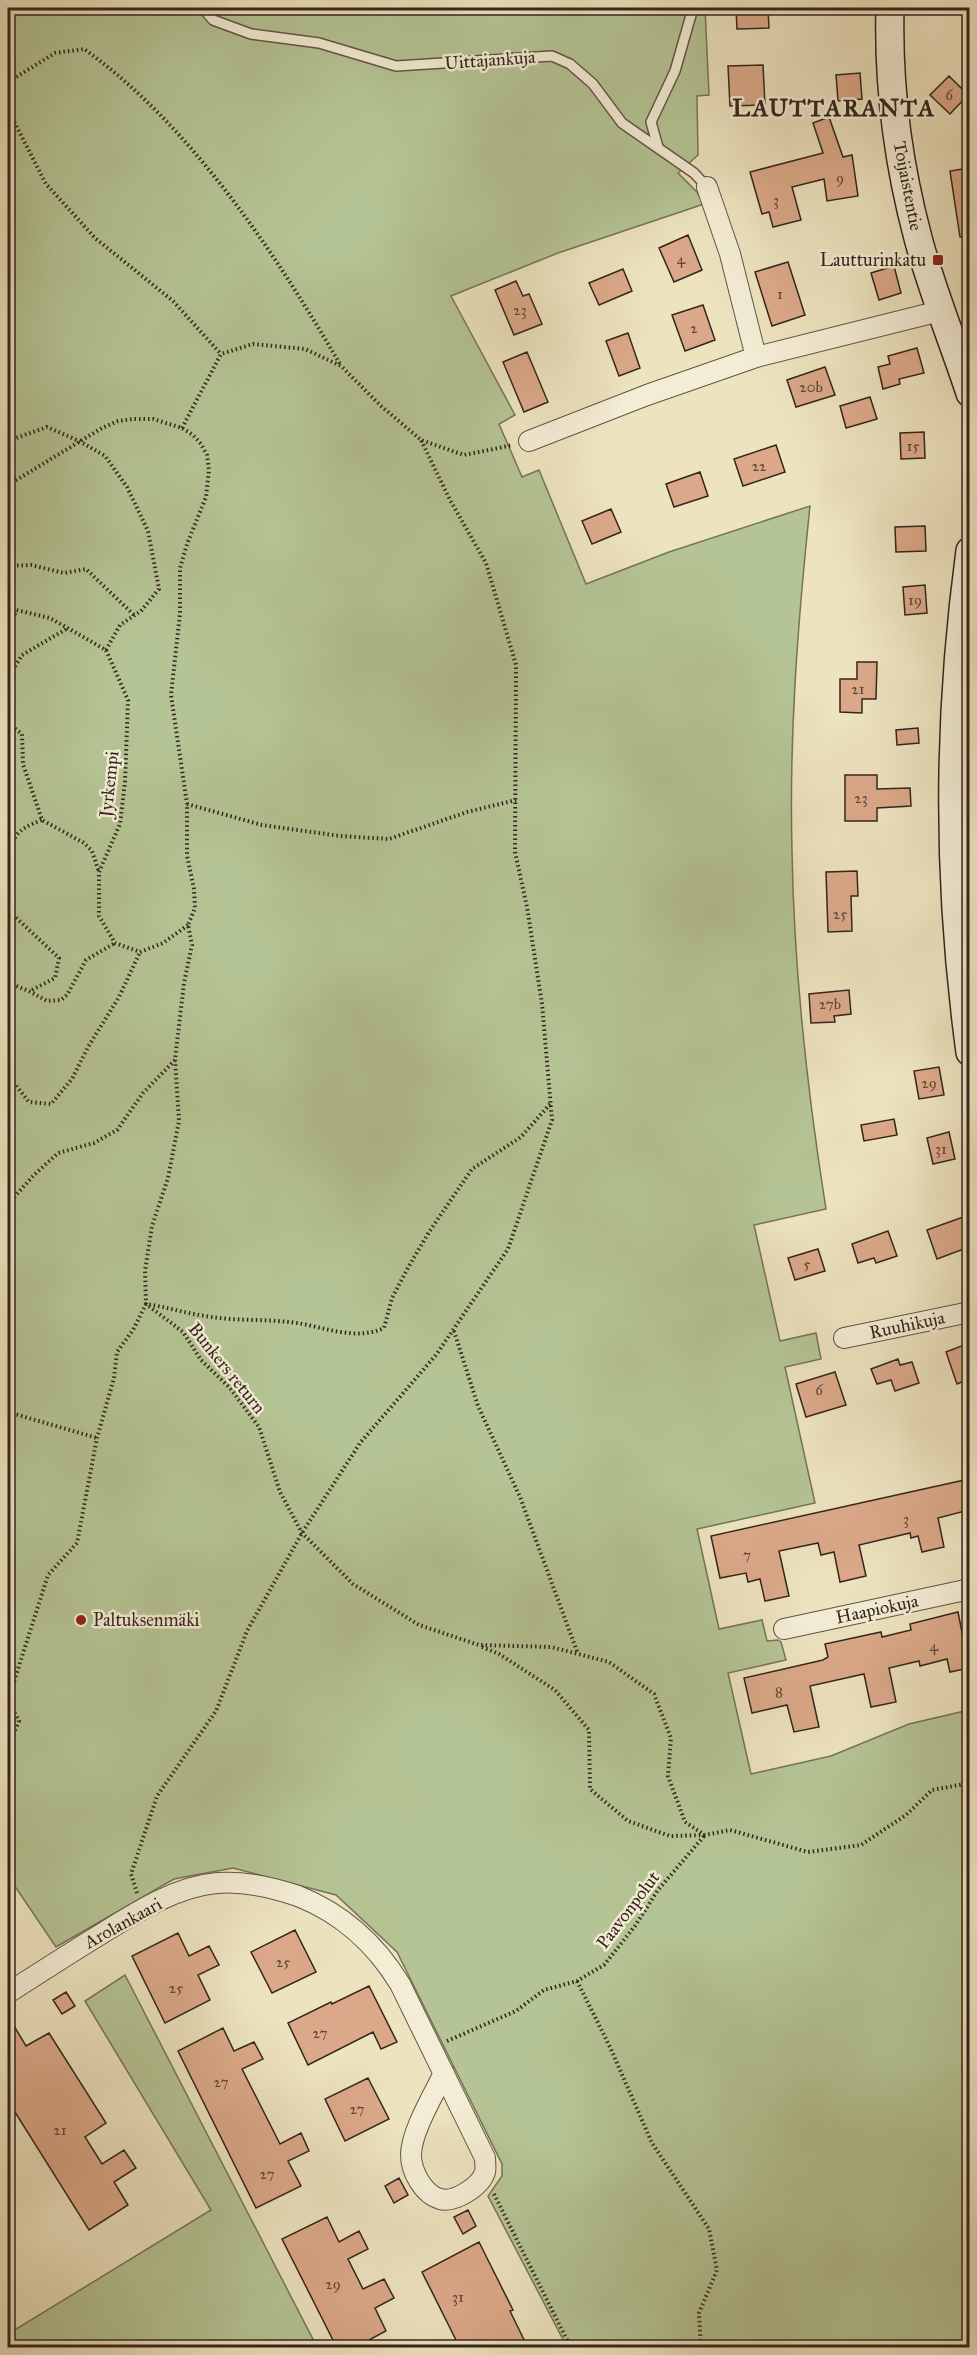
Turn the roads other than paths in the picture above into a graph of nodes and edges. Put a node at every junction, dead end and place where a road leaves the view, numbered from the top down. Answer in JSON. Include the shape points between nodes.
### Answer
{"nodes":[{"id":1,"x":203,"y":8,"type":"edge"},
{"id":2,"x":693,"y":8,"type":"edge"},
{"id":3,"x":890,"y":8,"type":"edge"},
{"id":4,"x":658,"y":147,"type":"junction"},
{"id":5,"x":707,"y":187,"type":"joint"},
{"id":6,"x":940,"y":311,"type":"junction"},
{"id":7,"x":756,"y":357,"type":"junction"},
{"id":8,"x":969,"y":393,"type":"edge"},
{"id":9,"x":529,"y":441,"type":"road end"},
{"id":10,"x":969,"y":551,"type":"edge"},
{"id":11,"x":969,"y":1052,"type":"edge"},
{"id":12,"x":969,"y":1312,"type":"edge"},
{"id":13,"x":844,"y":1338,"type":"dead end"},
{"id":14,"x":969,"y":1589,"type":"edge"},
{"id":15,"x":784,"y":1629,"type":"dead end"},
{"id":16,"x":8,"y":1992,"type":"edge"},
{"id":17,"x":444,"y":2073,"type":"junction"}],
"edges":[{"from":1,"to":4,"type":"lane","name":"Uittajankuja","via":[[213,20],[251,34],[319,43],[396,66],[552,56],[570,64],[593,84],[622,123]]},
{"from":2,"to":4,"type":"lane","via":[[675,71],[651,122]]},
{"from":3,"to":6,"type":"street","name":"Toijaistentie","via":[[892,82],[905,182]]},
{"from":4,"to":5,"type":"lane","name":"Uittajankuja"},
{"from":5,"to":7,"type":"street","name":"Uittajankuja","via":[[730,254]]},
{"from":6,"to":7,"type":"street"},
{"from":6,"to":8,"type":"street","name":"Toijaistentie"},
{"from":7,"to":9,"type":"street"},
{"from":10,"to":11,"type":"street","via":[[956,662],[951,830],[958,959]]},
{"from":12,"to":13,"type":"street","name":"Ruuhikuja"},
{"from":14,"to":15,"type":"street","name":"Haapiokuja"},
{"from":16,"to":17,"type":"street","name":"Arolankaari","via":[[142,1908],[192,1887],[240,1882],[288,1893],[327,1909],[356,1929],[385,1959]]},
{"from":17,"to":17,"type":"street","name":"Arolankaari","via":[[485,2158],[486,2170],[481,2180],[461,2194],[439,2199],[421,2184],[411,2153]]}]}
